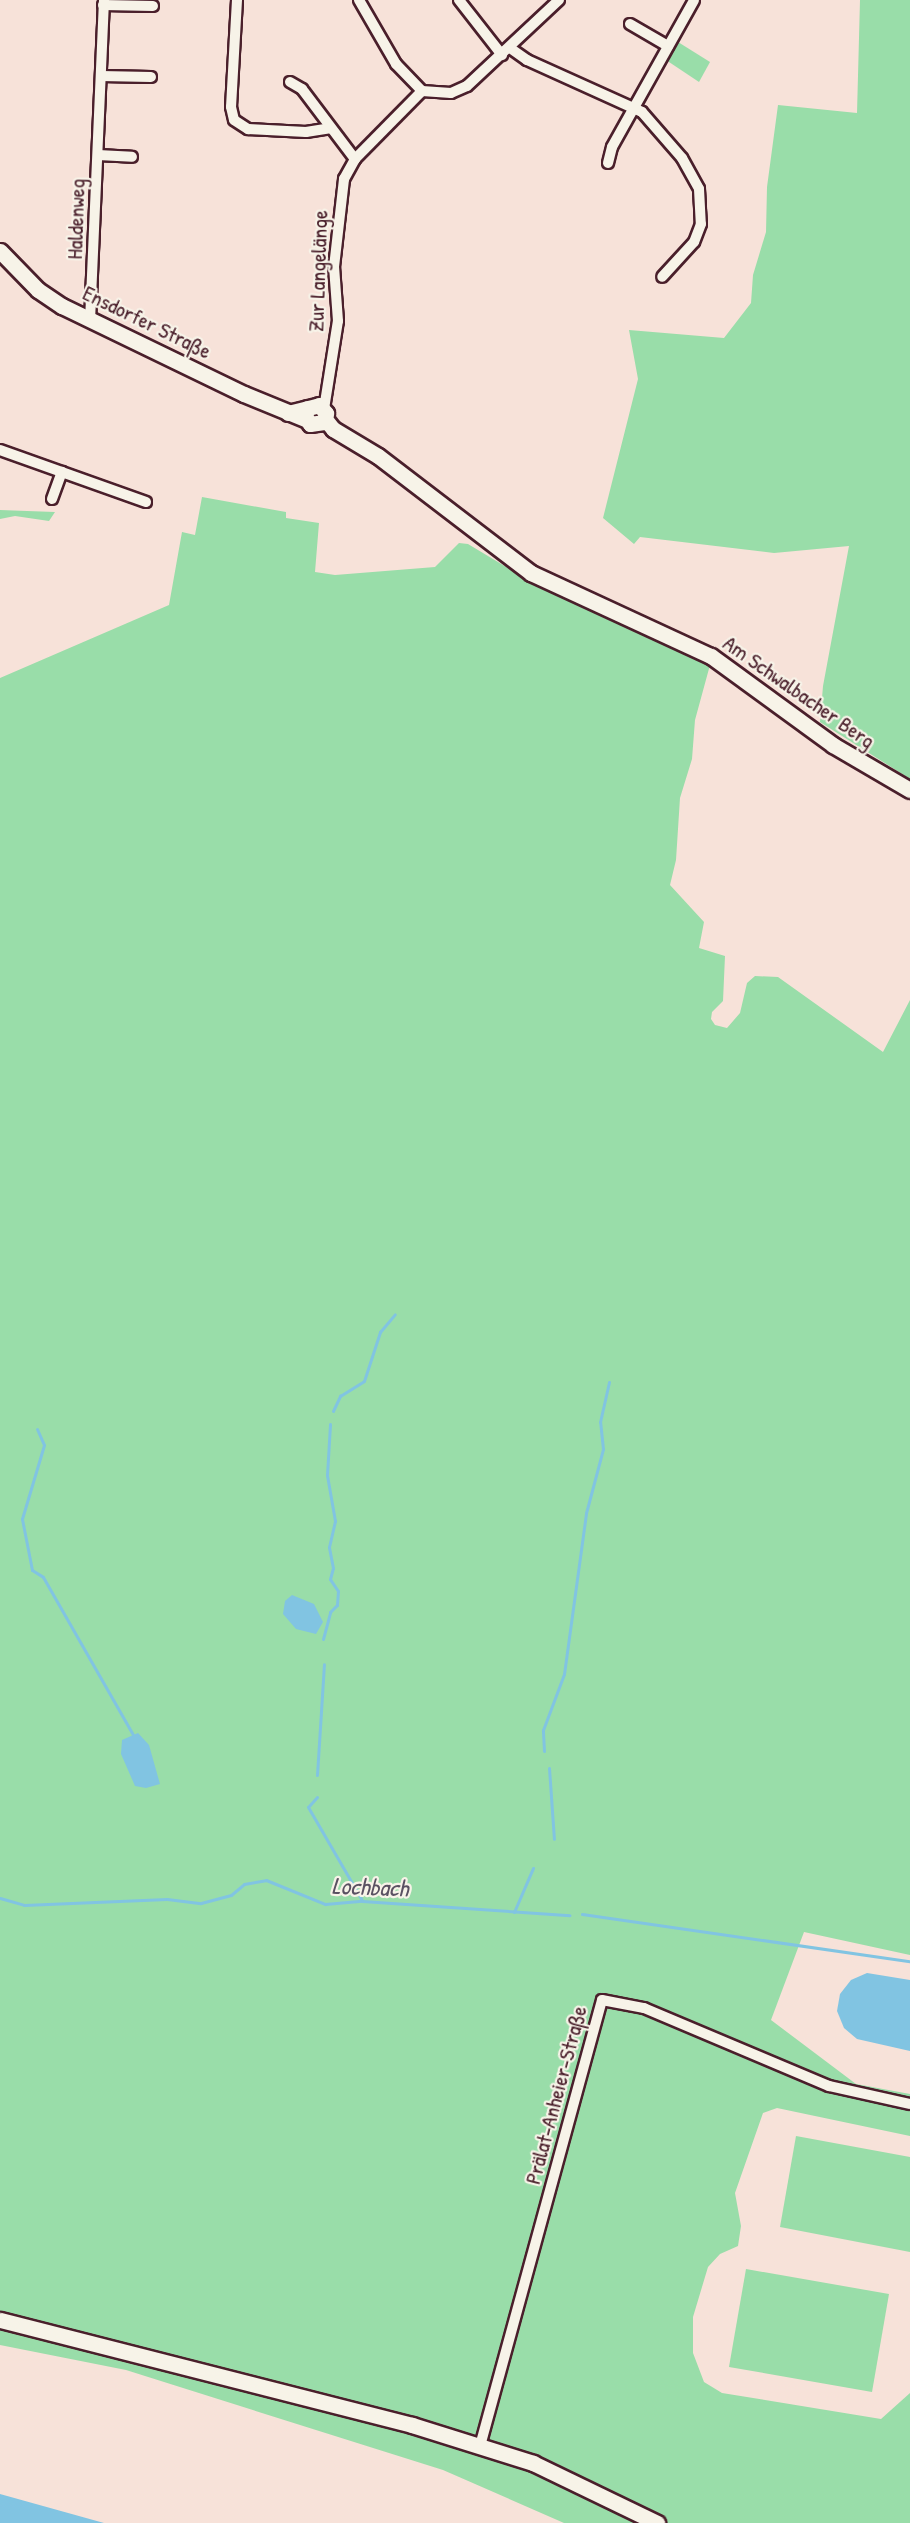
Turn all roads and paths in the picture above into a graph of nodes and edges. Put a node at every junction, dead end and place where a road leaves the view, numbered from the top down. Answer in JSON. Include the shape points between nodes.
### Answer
{"nodes":[{"id":1,"x":237,"y":0,"type":"edge"},
{"id":2,"x":359,"y":0,"type":"edge"},
{"id":3,"x":459,"y":0,"type":"edge"},
{"id":4,"x":559,"y":0,"type":"edge"},
{"id":5,"x":694,"y":0,"type":"edge"},
{"id":6,"x":104,"y":2,"type":"edge"},
{"id":7,"x":153,"y":6,"type":"dead end"},
{"id":8,"x":630,"y":24,"type":"dead end"},
{"id":9,"x":668,"y":46,"type":"junction"},
{"id":10,"x":506,"y":52,"type":"junction"},
{"id":11,"x":101,"y":76,"type":"junction"},
{"id":12,"x":151,"y":77,"type":"dead end"},
{"id":13,"x":290,"y":82,"type":"dead end"},
{"id":14,"x":422,"y":91,"type":"junction"},
{"id":15,"x":633,"y":107,"type":"junction"},
{"id":16,"x":330,"y":128,"type":"junction"},
{"id":17,"x":98,"y":155,"type":"junction"},
{"id":18,"x":132,"y":156,"type":"dead end"},
{"id":19,"x":355,"y":159,"type":"junction"},
{"id":20,"x":608,"y":163,"type":"dead end"},
{"id":21,"x":0,"y":251,"type":"edge"},
{"id":22,"x":662,"y":277,"type":"dead end"},
{"id":23,"x":90,"y":321,"type":"junction"},
{"id":24,"x":316,"y":414,"type":"junction"},
{"id":25,"x":0,"y":450,"type":"edge"},
{"id":26,"x":62,"y":472,"type":"junction"},
{"id":27,"x":52,"y":499,"type":"dead end"},
{"id":28,"x":146,"y":502,"type":"dead end"},
{"id":29,"x":910,"y":790,"type":"edge"},
{"id":30,"x":910,"y":2104,"type":"edge"},
{"id":31,"x":0,"y":2320,"type":"edge"},
{"id":32,"x":480,"y":2446,"type":"junction"},
{"id":33,"x":657,"y":2523,"type":"edge"}],
"edges":[{"from":1,"to":16,"type":"street","via":[[231,107],[234,120],[248,129],[306,132]]},
{"from":2,"to":14,"type":"street","via":[[396,64]]},
{"from":3,"to":10,"type":"street"},
{"from":4,"to":10,"type":"street"},
{"from":5,"to":9,"type":"street"},
{"from":6,"to":7,"type":"street","name":"Haldenweg"},
{"from":6,"to":11,"type":"street","name":"Haldenweg"},
{"from":8,"to":9,"type":"street"},
{"from":9,"to":15,"type":"street"},
{"from":10,"to":14,"type":"street","via":[[458,91]]},
{"from":10,"to":15,"type":"street"},
{"from":11,"to":12,"type":"street"},
{"from":11,"to":17,"type":"street","name":"Haldenweg"},
{"from":13,"to":16,"type":"street","via":[[302,89]]},
{"from":14,"to":19,"type":"street","name":"Zur Langelänge"},
{"from":15,"to":20,"type":"street"},
{"from":15,"to":22,"type":"street","via":[[651,120],[682,158],[703,201],[698,234]]},
{"from":16,"to":19,"type":"street"},
{"from":17,"to":18,"type":"street","name":"Haldenweg"},
{"from":17,"to":23,"type":"street","name":"Haldenweg"},
{"from":19,"to":24,"type":"street","name":"Zur Langelänge","via":[[339,197],[334,267],[339,310],[331,375]]},
{"from":21,"to":23,"type":"main road","name":"Ensdorfer Straße","via":[[38,290]]},
{"from":23,"to":24,"type":"main road","name":"Ensdorfer Straße","via":[[288,413]]},
{"from":24,"to":29,"type":"main road","name":"Am Schwalbacher Berg","via":[[409,478],[531,573],[711,656],[833,745]]},
{"from":25,"to":26,"type":"street"},
{"from":26,"to":27,"type":"street"},
{"from":26,"to":28,"type":"street"},
{"from":30,"to":32,"type":"street","name":"Prälat-Anheier-Straße","via":[[829,2086],[644,2008],[602,2000]]},
{"from":31,"to":32,"type":"main road","via":[[412,2424]]},
{"from":32,"to":33,"type":"main road","via":[[573,2480]]}]}
